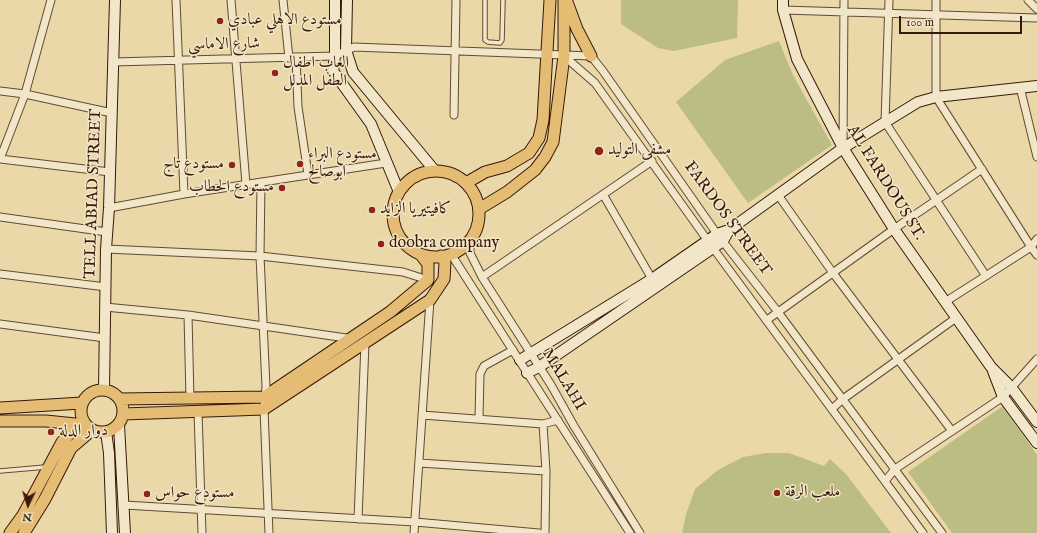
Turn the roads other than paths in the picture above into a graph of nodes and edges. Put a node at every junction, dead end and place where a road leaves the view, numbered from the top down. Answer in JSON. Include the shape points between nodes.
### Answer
{"nodes":[{"id":1,"x":51,"y":0,"type":"edge"},
{"id":2,"x":115,"y":0,"type":"edge"},
{"id":3,"x":176,"y":0,"type":"edge"},
{"id":4,"x":231,"y":0,"type":"edge"},
{"id":5,"x":283,"y":0,"type":"edge"},
{"id":6,"x":335,"y":0,"type":"edge"},
{"id":7,"x":347,"y":0,"type":"edge"},
{"id":8,"x":456,"y":0,"type":"edge"},
{"id":9,"x":485,"y":0,"type":"edge"},
{"id":10,"x":503,"y":0,"type":"edge"},
{"id":11,"x":550,"y":0,"type":"edge"},
{"id":12,"x":565,"y":0,"type":"edge"},
{"id":13,"x":844,"y":0,"type":"edge"},
{"id":14,"x":889,"y":0,"type":"edge"},
{"id":15,"x":936,"y":0,"type":"edge"},
{"id":16,"x":1028,"y":0,"type":"edge"},
{"id":17,"x":783,"y":5,"type":"edge"},
{"id":18,"x":1037,"y":9,"type":"edge"},
{"id":19,"x":844,"y":12,"type":"junction"},
{"id":20,"x":889,"y":13,"type":"junction"},
{"id":21,"x":936,"y":15,"type":"junction"},
{"id":22,"x":1037,"y":18,"type":"edge"},
{"id":23,"x":346,"y":50,"type":"junction"},
{"id":24,"x":456,"y":50,"type":"junction"},
{"id":25,"x":548,"y":54,"type":"junction"},
{"id":26,"x":335,"y":56,"type":"junction"},
{"id":27,"x":564,"y":56,"type":"junction"},
{"id":28,"x":591,"y":56,"type":"junction"},
{"id":29,"x":292,"y":57,"type":"junction"},
{"id":30,"x":236,"y":59,"type":"junction"},
{"id":31,"x":178,"y":60,"type":"junction"},
{"id":32,"x":113,"y":62,"type":"junction"},
{"id":33,"x":1037,"y":86,"type":"edge"},
{"id":34,"x":1020,"y":87,"type":"junction"},
{"id":35,"x":0,"y":91,"type":"edge"},
{"id":36,"x":25,"y":94,"type":"junction"},
{"id":37,"x":936,"y":97,"type":"junction"},
{"id":38,"x":112,"y":113,"type":"junction"},
{"id":39,"x":454,"y":115,"type":"dead end"},
{"id":40,"x":885,"y":122,"type":"junction"},
{"id":41,"x":843,"y":148,"type":"junction"},
{"id":42,"x":1037,"y":157,"type":"edge"},
{"id":43,"x":0,"y":159,"type":"edge"},
{"id":44,"x":652,"y":161,"type":"junction"},
{"id":45,"x":386,"y":162,"type":"junction"},
{"id":46,"x":982,"y":169,"type":"junction"},
{"id":47,"x":435,"y":171,"type":"junction"},
{"id":48,"x":110,"y":172,"type":"junction"},
{"id":49,"x":308,"y":174,"type":"junction"},
{"id":50,"x":261,"y":182,"type":"junction"},
{"id":51,"x":466,"y":183,"type":"junction"},
{"id":52,"x":246,"y":184,"type":"junction"},
{"id":53,"x":399,"y":192,"type":"junction"},
{"id":54,"x":184,"y":194,"type":"junction"},
{"id":55,"x":778,"y":195,"type":"junction"},
{"id":56,"x":604,"y":196,"type":"junction"},
{"id":57,"x":936,"y":201,"type":"junction"},
{"id":58,"x":109,"y":208,"type":"junction"},
{"id":59,"x":479,"y":209,"type":"junction"},
{"id":60,"x":0,"y":217,"type":"edge"},
{"id":61,"x":894,"y":229,"type":"junction"},
{"id":62,"x":107,"y":232,"type":"junction"},
{"id":63,"x":720,"y":238,"type":"junction"},
{"id":64,"x":1037,"y":239,"type":"edge"},
{"id":65,"x":470,"y":240,"type":"junction"},
{"id":66,"x":711,"y":244,"type":"junction"},
{"id":67,"x":1031,"y":247,"type":"junction"},
{"id":68,"x":106,"y":249,"type":"junction"},
{"id":69,"x":421,"y":255,"type":"junction"},
{"id":70,"x":446,"y":255,"type":"junction"},
{"id":71,"x":1037,"y":255,"type":"edge"},
{"id":72,"x":260,"y":256,"type":"junction"},
{"id":73,"x":833,"y":273,"type":"junction"},
{"id":74,"x":0,"y":274,"type":"edge"},
{"id":75,"x":986,"y":276,"type":"junction"},
{"id":76,"x":482,"y":277,"type":"junction"},
{"id":77,"x":652,"y":279,"type":"junction"},
{"id":78,"x":428,"y":280,"type":"junction"},
{"id":79,"x":106,"y":287,"type":"junction"},
{"id":80,"x":430,"y":300,"type":"junction"},
{"id":81,"x":945,"y":302,"type":"junction"},
{"id":82,"x":105,"y":307,"type":"junction"},
{"id":83,"x":390,"y":312,"type":"junction"},
{"id":84,"x":778,"y":312,"type":"junction"},
{"id":85,"x":188,"y":315,"type":"junction"},
{"id":86,"x":956,"y":318,"type":"junction"},
{"id":87,"x":767,"y":320,"type":"junction"},
{"id":88,"x":397,"y":321,"type":"junction"},
{"id":89,"x":0,"y":324,"type":"edge"},
{"id":90,"x":264,"y":325,"type":"junction"},
{"id":91,"x":354,"y":336,"type":"junction"},
{"id":92,"x":104,"y":338,"type":"junction"},
{"id":93,"x":365,"y":343,"type":"junction"},
{"id":94,"x":513,"y":350,"type":"junction"},
{"id":95,"x":531,"y":354,"type":"junction"},
{"id":96,"x":898,"y":359,"type":"junction"},
{"id":97,"x":1037,"y":359,"type":"edge"},
{"id":98,"x":520,"y":360,"type":"junction"},
{"id":99,"x":539,"y":367,"type":"junction"},
{"id":100,"x":991,"y":368,"type":"junction"},
{"id":101,"x":527,"y":373,"type":"junction"},
{"id":102,"x":1011,"y":387,"type":"junction"},
{"id":103,"x":104,"y":390,"type":"junction"},
{"id":104,"x":264,"y":397,"type":"junction"},
{"id":105,"x":1003,"y":397,"type":"junction"},
{"id":106,"x":120,"y":399,"type":"junction"},
{"id":107,"x":190,"y":399,"type":"junction"},
{"id":108,"x":843,"y":399,"type":"junction"},
{"id":109,"x":82,"y":403,"type":"junction"},
{"id":110,"x":0,"y":408,"type":"edge"},
{"id":111,"x":832,"y":408,"type":"junction"},
{"id":112,"x":264,"y":409,"type":"junction"},
{"id":113,"x":198,"y":412,"type":"junction"},
{"id":114,"x":124,"y":414,"type":"junction"},
{"id":115,"x":422,"y":415,"type":"junction"},
{"id":116,"x":480,"y":420,"type":"junction"},
{"id":117,"x":558,"y":420,"type":"junction"},
{"id":118,"x":0,"y":421,"type":"edge"},
{"id":119,"x":1037,"y":422,"type":"edge"},
{"id":120,"x":543,"y":424,"type":"junction"},
{"id":121,"x":119,"y":425,"type":"junction"},
{"id":122,"x":88,"y":427,"type":"junction"},
{"id":123,"x":952,"y":431,"type":"junction"},
{"id":124,"x":106,"y":432,"type":"junction"},
{"id":125,"x":1037,"y":443,"type":"edge"},
{"id":126,"x":419,"y":463,"type":"junction"},
{"id":127,"x":49,"y":466,"type":"junction"},
{"id":128,"x":895,"y":469,"type":"junction"},
{"id":129,"x":0,"y":471,"type":"edge"},
{"id":130,"x":546,"y":471,"type":"junction"},
{"id":131,"x":886,"y":480,"type":"junction"},
{"id":132,"x":124,"y":505,"type":"junction"},
{"id":133,"x":201,"y":509,"type":"junction"},
{"id":134,"x":268,"y":513,"type":"junction"},
{"id":135,"x":358,"y":519,"type":"junction"},
{"id":136,"x":415,"y":522,"type":"junction"},
{"id":137,"x":10,"y":533,"type":"edge"},
{"id":138,"x":24,"y":533,"type":"edge"},
{"id":139,"x":112,"y":533,"type":"edge"},
{"id":140,"x":125,"y":533,"type":"edge"},
{"id":141,"x":202,"y":533,"type":"edge"},
{"id":142,"x":269,"y":533,"type":"edge"},
{"id":143,"x":414,"y":533,"type":"edge"},
{"id":144,"x":539,"y":533,"type":"edge"},
{"id":145,"x":545,"y":533,"type":"edge"},
{"id":146,"x":629,"y":533,"type":"edge"},
{"id":147,"x":640,"y":533,"type":"edge"},
{"id":148,"x":923,"y":533,"type":"edge"},
{"id":149,"x":942,"y":533,"type":"edge"}],
"edges":[{"from":1,"to":36,"type":"street"},
{"from":2,"to":32,"type":"main road","name":"TELL ABIAD STREET"},
{"from":3,"to":31,"type":"street"},
{"from":4,"to":30,"type":"street"},
{"from":5,"to":29,"type":"street"},
{"from":6,"to":26,"type":"main road"},
{"from":7,"to":23,"type":"main road"},
{"from":8,"to":24,"type":"street"},
{"from":9,"to":10,"type":"lane","via":[[485,40],[500,43]]},
{"from":11,"to":25,"type":"main road"},
{"from":12,"to":27,"type":"main road"},
{"from":12,"to":28,"type":"main road"},
{"from":13,"to":19,"type":"street"},
{"from":14,"to":20,"type":"street"},
{"from":15,"to":21,"type":"street"},
{"from":16,"to":18,"type":"street"},
{"from":17,"to":19,"type":"street"},
{"from":17,"to":41,"type":"main road","name":"AL FARDOUS ST.","via":[[796,59]]},
{"from":19,"to":20,"type":"street"},
{"from":19,"to":41,"type":"street"},
{"from":20,"to":21,"type":"street"},
{"from":20,"to":40,"type":"street"},
{"from":21,"to":22,"type":"street"},
{"from":21,"to":37,"type":"street"},
{"from":23,"to":24,"type":"street","via":[[354,47]]},
{"from":23,"to":26,"type":"street"},
{"from":23,"to":47,"type":"main road","via":[[353,72]]},
{"from":24,"to":25,"type":"street"},
{"from":24,"to":39,"type":"street"},
{"from":25,"to":27,"type":"street"},
{"from":25,"to":51,"type":"main road","via":[[543,120],[539,138],[529,153],[507,166],[485,172]]},
{"from":26,"to":29,"type":"street","name":"شارع الاماسي"},
{"from":26,"to":45,"type":"main road","via":[[333,71],[371,124]]},
{"from":27,"to":28,"type":"street"},
{"from":27,"to":44,"type":"street","name":"FARDOS STREET","via":[[595,83]]},
{"from":27,"to":59,"type":"main road","via":[[552,142],[545,158],[535,170],[507,192]]},
{"from":28,"to":63,"type":"street","name":"FARDOS STREET"},
{"from":29,"to":30,"type":"street","name":"شارع الاماسي"},
{"from":29,"to":49,"type":"street"},
{"from":30,"to":31,"type":"street","name":"شارع الاماسي"},
{"from":30,"to":52,"type":"street"},
{"from":31,"to":32,"type":"street","name":"شارع الاماسي"},
{"from":31,"to":54,"type":"street"},
{"from":32,"to":38,"type":"main road","name":"TELL ABIAD STREET"},
{"from":33,"to":34,"type":"main road"},
{"from":34,"to":37,"type":"main road"},
{"from":34,"to":42,"type":"street"},
{"from":35,"to":36,"type":"street"},
{"from":36,"to":38,"type":"street"},
{"from":36,"to":43,"type":"street"},
{"from":37,"to":40,"type":"main road","via":[[918,102]]},
{"from":37,"to":46,"type":"street"},
{"from":38,"to":48,"type":"main road","name":"TELL ABIAD STREET"},
{"from":40,"to":41,"type":"main road"},
{"from":40,"to":57,"type":"street"},
{"from":41,"to":55,"type":"main road"},
{"from":41,"to":61,"type":"main road","name":"AL FARDOUS ST."},
{"from":43,"to":48,"type":"street"},
{"from":44,"to":56,"type":"street"},
{"from":44,"to":66,"type":"street","name":"FARDOS STREET"},
{"from":45,"to":49,"type":"street"},
{"from":45,"to":53,"type":"main road"},
{"from":46,"to":57,"type":"street"},
{"from":46,"to":67,"type":"street"},
{"from":47,"to":51,"type":"main road","via":[[457,176]]},
{"from":47,"to":53,"type":"main road","via":[[414,177]]},
{"from":48,"to":58,"type":"main road","name":"TELL ABIAD STREET"},
{"from":49,"to":50,"type":"street"},
{"from":50,"to":52,"type":"street"},
{"from":50,"to":72,"type":"street"},
{"from":51,"to":59,"type":"main road","via":[[472,190]]},
{"from":52,"to":54,"type":"street"},
{"from":53,"to":69,"type":"main road","via":[[394,204],[395,228],[405,243]]},
{"from":54,"to":58,"type":"street"},
{"from":55,"to":63,"type":"main road"},
{"from":55,"to":73,"type":"street"},
{"from":56,"to":76,"type":"street"},
{"from":56,"to":77,"type":"street"},
{"from":57,"to":61,"type":"street"},
{"from":57,"to":75,"type":"street"},
{"from":58,"to":62,"type":"main road","name":"TELL ABIAD STREET"},
{"from":59,"to":65,"type":"main road","via":[[479,220]]},
{"from":60,"to":62,"type":"street"},
{"from":61,"to":73,"type":"street"},
{"from":61,"to":81,"type":"main road","name":"AL FARDOUS ST."},
{"from":62,"to":68,"type":"main road","name":"TELL ABIAD STREET"},
{"from":63,"to":66,"type":"main road"},
{"from":63,"to":84,"type":"street","name":"FARDOS STREET"},
{"from":64,"to":67,"type":"street"},
{"from":65,"to":70,"type":"main road","via":[[462,248]]},
{"from":65,"to":76,"type":"street","name":"MALAHI","via":[[470,253]]},
{"from":66,"to":77,"type":"main road"},
{"from":66,"to":87,"type":"street","name":"FARDOS STREET"},
{"from":66,"to":99,"type":"main road"},
{"from":67,"to":71,"type":"street"},
{"from":67,"to":75,"type":"street"},
{"from":68,"to":72,"type":"street"},
{"from":68,"to":79,"type":"main road","name":"TELL ABIAD STREET"},
{"from":69,"to":70,"type":"main road"},
{"from":69,"to":78,"type":"main road","via":[[428,264]]},
{"from":70,"to":80,"type":"main road","via":[[444,279]]},
{"from":70,"to":94,"type":"street","name":"MALAHI"},
{"from":72,"to":78,"type":"street","via":[[403,272]]},
{"from":72,"to":90,"type":"street"},
{"from":73,"to":84,"type":"street"},
{"from":73,"to":96,"type":"street"},
{"from":74,"to":79,"type":"street"},
{"from":75,"to":81,"type":"street"},
{"from":76,"to":95,"type":"street","name":"MALAHI"},
{"from":77,"to":95,"type":"main road"},
{"from":78,"to":83,"type":"main road"},
{"from":79,"to":82,"type":"main road","name":"TELL ABIAD STREET"},
{"from":80,"to":88,"type":"main road"},
{"from":80,"to":115,"type":"street"},
{"from":81,"to":86,"type":"main road","name":"AL FARDOUS ST."},
{"from":82,"to":85,"type":"street"},
{"from":82,"to":92,"type":"main road","name":"TELL ABIAD STREET"},
{"from":83,"to":88,"type":"main road"},
{"from":83,"to":91,"type":"main road"},
{"from":84,"to":87,"type":"street"},
{"from":84,"to":108,"type":"street","name":"FARDOS STREET"},
{"from":85,"to":90,"type":"street"},
{"from":85,"to":107,"type":"street"},
{"from":86,"to":96,"type":"street"},
{"from":86,"to":100,"type":"main road","name":"AL FARDOUS ST."},
{"from":87,"to":111,"type":"street","name":"FARDOS STREET"},
{"from":88,"to":93,"type":"main road"},
{"from":89,"to":92,"type":"street"},
{"from":90,"to":91,"type":"street","via":[[346,338]]},
{"from":90,"to":104,"type":"street"},
{"from":91,"to":104,"type":"main road"},
{"from":92,"to":103,"type":"main road","name":"TELL ABIAD STREET"},
{"from":93,"to":112,"type":"main road"},
{"from":93,"to":135,"type":"street"},
{"from":94,"to":98,"type":"street","name":"MALAHI"},
{"from":94,"to":116,"type":"street","via":[[484,366],[480,374]]},
{"from":95,"to":98,"type":"main road"},
{"from":95,"to":99,"type":"street","name":"MALAHI"},
{"from":96,"to":108,"type":"street"},
{"from":96,"to":123,"type":"street"},
{"from":97,"to":102,"type":"street"},
{"from":98,"to":101,"type":"street","name":"MALAHI"},
{"from":99,"to":101,"type":"main road"},
{"from":99,"to":147,"type":"street","name":"MALAHI"},
{"from":100,"to":102,"type":"main road"},
{"from":100,"to":105,"type":"main road"},
{"from":101,"to":117,"type":"street","name":"MALAHI"},
{"from":102,"to":105,"type":"street"},
{"from":102,"to":119,"type":"main road"},
{"from":103,"to":106,"type":"main road"},
{"from":103,"to":109,"type":"main road","via":[[91,393]]},
{"from":104,"to":107,"type":"main road"},
{"from":104,"to":112,"type":"street"},
{"from":105,"to":123,"type":"street"},
{"from":105,"to":125,"type":"main road"},
{"from":106,"to":107,"type":"main road"},
{"from":106,"to":114,"type":"main road"},
{"from":108,"to":111,"type":"street"},
{"from":108,"to":128,"type":"street","name":"FARDOS STREET"},
{"from":109,"to":110,"type":"main road"},
{"from":109,"to":122,"type":"main road","via":[[81,415]]},
{"from":111,"to":131,"type":"street","name":"FARDOS STREET"},
{"from":112,"to":113,"type":"main road"},
{"from":112,"to":134,"type":"street"},
{"from":113,"to":114,"type":"main road"},
{"from":113,"to":133,"type":"street"},
{"from":114,"to":121,"type":"main road"},
{"from":115,"to":116,"type":"street"},
{"from":115,"to":126,"type":"street"},
{"from":116,"to":120,"type":"street"},
{"from":117,"to":120,"type":"street"},
{"from":117,"to":146,"type":"street","name":"MALAHI"},
{"from":118,"to":122,"type":"main road","via":[[46,421]]},
{"from":120,"to":130,"type":"street"},
{"from":121,"to":124,"type":"main road"},
{"from":121,"to":132,"type":"main road"},
{"from":122,"to":124,"type":"main road"},
{"from":122,"to":127,"type":"main road","via":[[72,431],[62,442]]},
{"from":122,"to":138,"type":"main road","via":[[71,448]]},
{"from":123,"to":128,"type":"street"},
{"from":124,"to":139,"type":"main road"},
{"from":126,"to":130,"type":"street"},
{"from":126,"to":136,"type":"street"},
{"from":127,"to":129,"type":"lane"},
{"from":127,"to":137,"type":"main road","via":[[23,515]]},
{"from":128,"to":131,"type":"street"},
{"from":128,"to":149,"type":"street","name":"FARDOS STREET"},
{"from":130,"to":145,"type":"street"},
{"from":131,"to":148,"type":"street","name":"FARDOS STREET"},
{"from":132,"to":133,"type":"street"},
{"from":132,"to":140,"type":"main road"},
{"from":133,"to":134,"type":"street"},
{"from":133,"to":141,"type":"street"},
{"from":134,"to":135,"type":"street"},
{"from":134,"to":142,"type":"street"},
{"from":135,"to":136,"type":"street"},
{"from":136,"to":143,"type":"street"},
{"from":136,"to":144,"type":"street"}]}
